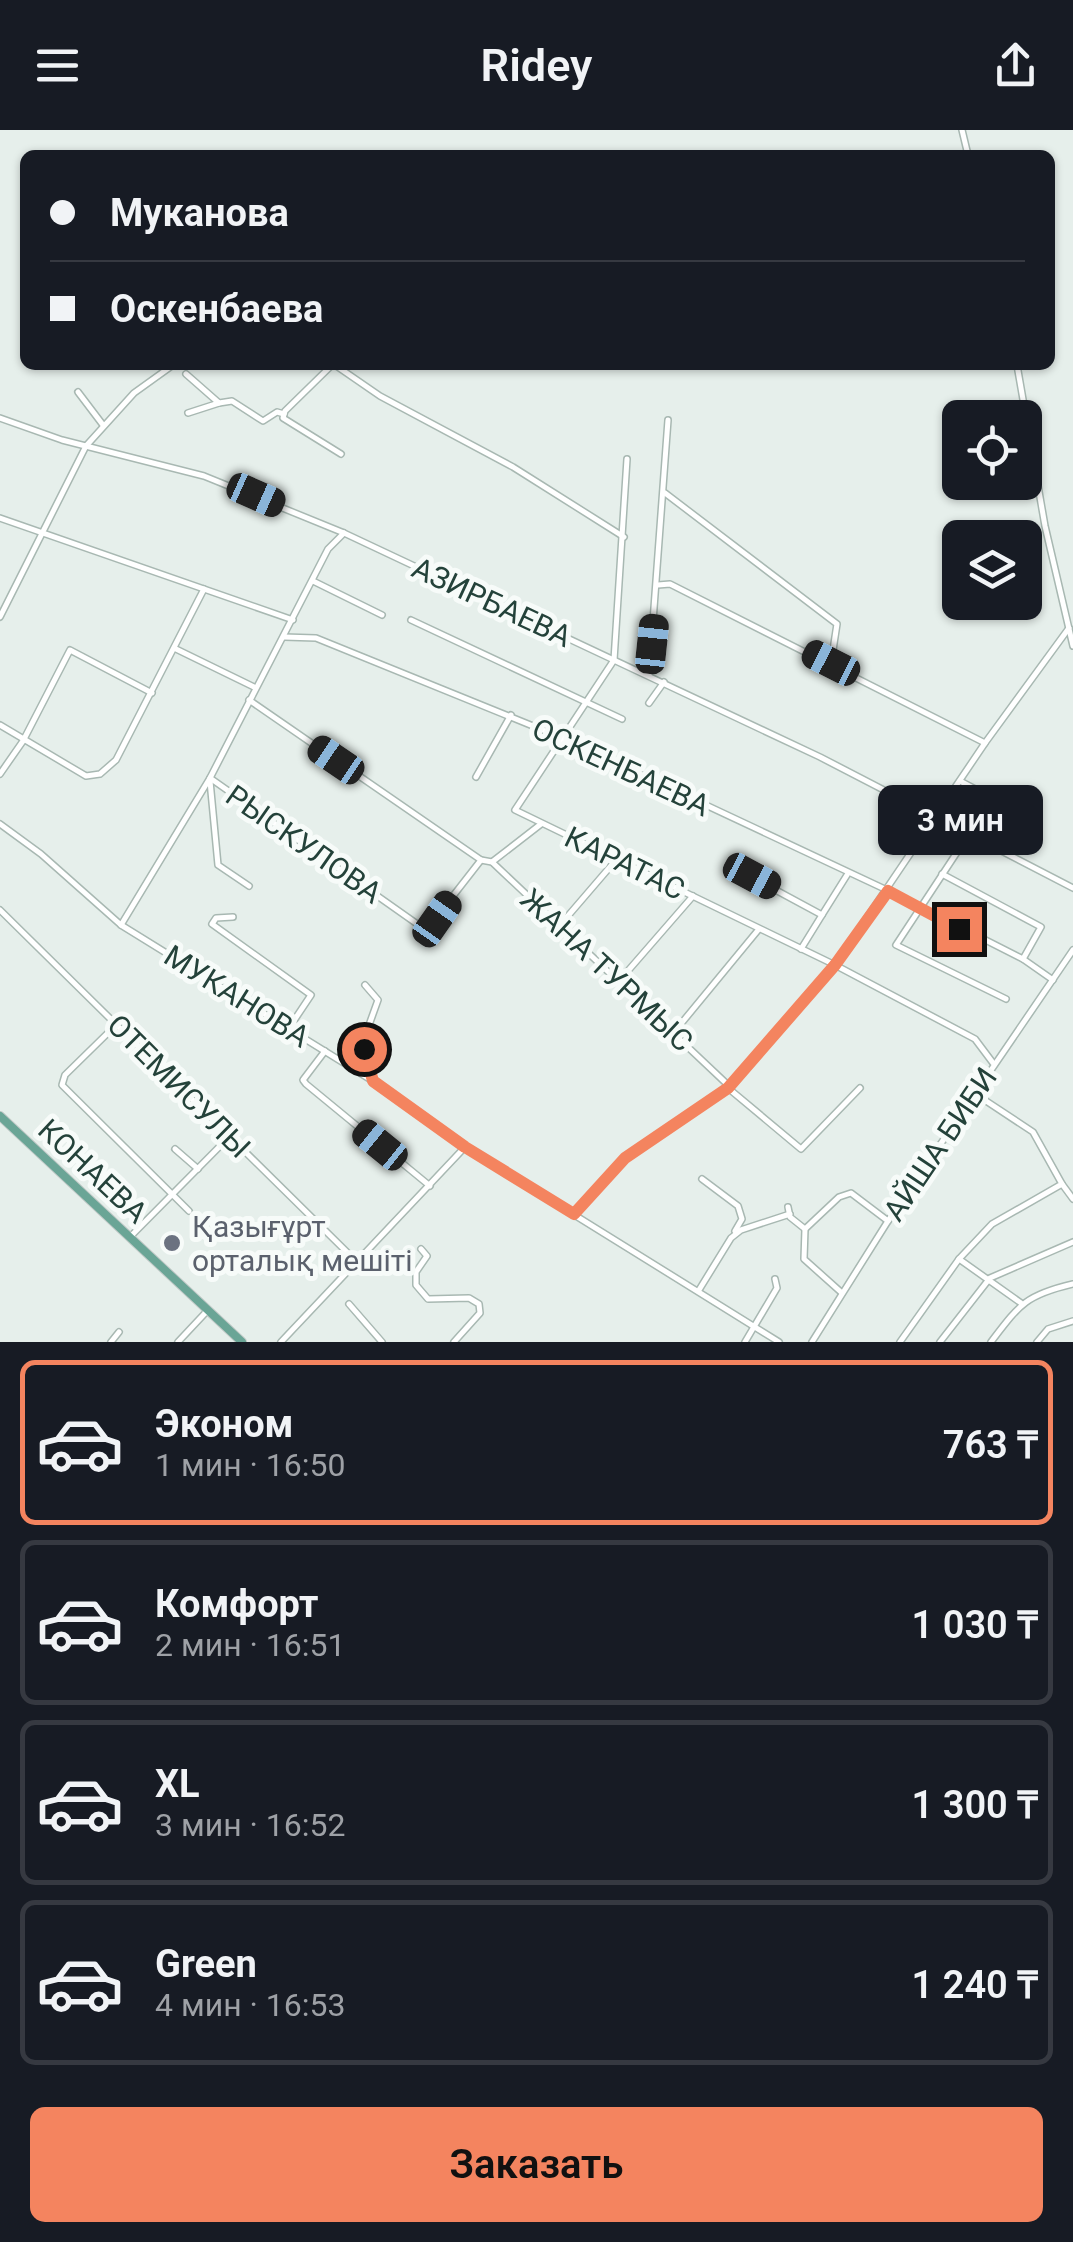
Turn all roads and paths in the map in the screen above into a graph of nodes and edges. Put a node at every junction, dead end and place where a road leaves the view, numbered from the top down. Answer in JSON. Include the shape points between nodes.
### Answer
{"nodes":[{"id":1,"x":166,"y":370,"type":"edge"},
{"id":2,"x":328,"y":370,"type":"edge"},
{"id":3,"x":341,"y":370,"type":"edge"},
{"id":4,"x":1017,"y":370,"type":"edge"},
{"id":5,"x":186,"y":374,"type":"dead end"},
{"id":6,"x":78,"y":392,"type":"dead end"},
{"id":7,"x":219,"y":403,"type":"junction"},
{"id":8,"x":188,"y":413,"type":"dead end"},
{"id":9,"x":284,"y":414,"type":"junction"},
{"id":10,"x":0,"y":418,"type":"edge"},
{"id":11,"x":668,"y":420,"type":"dead end"},
{"id":12,"x":102,"y":425,"type":"junction"},
{"id":13,"x":86,"y":446,"type":"junction"},
{"id":14,"x":341,"y":454,"type":"dead end"},
{"id":15,"x":627,"y":459,"type":"dead end"},
{"id":16,"x":665,"y":493,"type":"junction"},
{"id":17,"x":0,"y":518,"type":"edge"},
{"id":18,"x":344,"y":533,"type":"junction"},
{"id":19,"x":44,"y":534,"type":"junction"},
{"id":20,"x":624,"y":538,"type":"junction"},
{"id":21,"x":313,"y":581,"type":"junction"},
{"id":22,"x":658,"y":584,"type":"junction"},
{"id":23,"x":204,"y":589,"type":"junction"},
{"id":24,"x":1,"y":614,"type":"edge"},
{"id":25,"x":382,"y":616,"type":"dead end"},
{"id":26,"x":293,"y":620,"type":"junction"},
{"id":27,"x":411,"y":620,"type":"dead end"},
{"id":28,"x":1069,"y":628,"type":"junction"},
{"id":29,"x":284,"y":637,"type":"junction"},
{"id":30,"x":1073,"y":646,"type":"edge"},
{"id":31,"x":175,"y":648,"type":"junction"},
{"id":32,"x":614,"y":660,"type":"junction"},
{"id":33,"x":831,"y":663,"type":"junction"},
{"id":34,"x":649,"y":674,"type":"junction"},
{"id":35,"x":664,"y":682,"type":"junction"},
{"id":36,"x":254,"y":688,"type":"junction"},
{"id":37,"x":152,"y":693,"type":"junction"},
{"id":38,"x":249,"y":700,"type":"junction"},
{"id":39,"x":589,"y":700,"type":"junction"},
{"id":40,"x":649,"y":703,"type":"dead end"},
{"id":41,"x":510,"y":715,"type":"junction"},
{"id":42,"x":622,"y":719,"type":"dead end"},
{"id":43,"x":0,"y":725,"type":"edge"},
{"id":44,"x":565,"y":739,"type":"junction"},
{"id":45,"x":23,"y":741,"type":"junction"},
{"id":46,"x":984,"y":743,"type":"junction"},
{"id":47,"x":0,"y":774,"type":"edge"},
{"id":48,"x":476,"y":777,"type":"dead end"},
{"id":49,"x":210,"y":778,"type":"junction"},
{"id":50,"x":960,"y":782,"type":"junction"},
{"id":51,"x":1028,"y":817,"type":"dead end"},
{"id":52,"x":937,"y":818,"type":"junction"},
{"id":53,"x":543,"y":823,"type":"junction"},
{"id":54,"x":0,"y":824,"type":"edge"},
{"id":55,"x":969,"y":834,"type":"junction"},
{"id":56,"x":481,"y":860,"type":"junction"},
{"id":57,"x":616,"y":860,"type":"junction"},
{"id":58,"x":492,"y":862,"type":"junction"},
{"id":59,"x":735,"y":868,"type":"dead end"},
{"id":60,"x":942,"y":874,"type":"junction"},
{"id":61,"x":848,"y":875,"type":"junction"},
{"id":62,"x":249,"y":886,"type":"dead end"},
{"id":63,"x":1073,"y":888,"type":"edge"},
{"id":64,"x":888,"y":891,"type":"junction"},
{"id":65,"x":693,"y":896,"type":"junction"},
{"id":66,"x":918,"y":907,"type":"junction"},
{"id":67,"x":0,"y":910,"type":"edge"},
{"id":68,"x":822,"y":915,"type":"junction"},
{"id":69,"x":234,"y":916,"type":"dead end"},
{"id":70,"x":121,"y":924,"type":"junction"},
{"id":71,"x":561,"y":924,"type":"junction"},
{"id":72,"x":759,"y":930,"type":"junction"},
{"id":73,"x":801,"y":949,"type":"junction"},
{"id":74,"x":1073,"y":950,"type":"edge"},
{"id":75,"x":1023,"y":959,"type":"junction"},
{"id":76,"x":835,"y":965,"type":"junction"},
{"id":77,"x":620,"y":980,"type":"junction"},
{"id":78,"x":1053,"y":980,"type":"junction"},
{"id":79,"x":365,"y":985,"type":"dead end"},
{"id":80,"x":1006,"y":999,"type":"dead end"},
{"id":81,"x":117,"y":1024,"type":"junction"},
{"id":82,"x":289,"y":1029,"type":"junction"},
{"id":83,"x":674,"y":1031,"type":"junction"},
{"id":84,"x":325,"y":1051,"type":"junction"},
{"id":85,"x":994,"y":1063,"type":"junction"},
{"id":86,"x":373,"y":1081,"type":"junction"},
{"id":87,"x":728,"y":1087,"type":"junction"},
{"id":88,"x":860,"y":1088,"type":"dead end"},
{"id":89,"x":974,"y":1093,"type":"junction"},
{"id":90,"x":0,"y":1116,"type":"edge"},
{"id":91,"x":230,"y":1137,"type":"junction"},
{"id":92,"x":465,"y":1147,"type":"junction"},
{"id":93,"x":175,"y":1149,"type":"dead end"},
{"id":94,"x":198,"y":1169,"type":"junction"},
{"id":95,"x":702,"y":1179,"type":"dead end"},
{"id":96,"x":1062,"y":1184,"type":"junction"},
{"id":97,"x":430,"y":1186,"type":"junction"},
{"id":98,"x":171,"y":1196,"type":"junction"},
{"id":99,"x":1073,"y":1200,"type":"edge"},
{"id":100,"x":189,"y":1212,"type":"dead end"},
{"id":101,"x":574,"y":1214,"type":"junction"},
{"id":102,"x":888,"y":1220,"type":"junction"},
{"id":103,"x":804,"y":1229,"type":"junction"},
{"id":104,"x":130,"y":1236,"type":"junction"},
{"id":105,"x":731,"y":1238,"type":"junction"},
{"id":106,"x":1073,"y":1242,"type":"edge"},
{"id":107,"x":421,"y":1249,"type":"dead end"},
{"id":108,"x":959,"y":1258,"type":"junction"},
{"id":109,"x":356,"y":1262,"type":"junction"},
{"id":110,"x":990,"y":1278,"type":"junction"},
{"id":111,"x":775,"y":1279,"type":"dead end"},
{"id":112,"x":1073,"y":1284,"type":"edge"},
{"id":113,"x":700,"y":1290,"type":"junction"},
{"id":114,"x":843,"y":1294,"type":"junction"},
{"id":115,"x":1021,"y":1302,"type":"junction"},
{"id":116,"x":348,"y":1304,"type":"dead end"},
{"id":117,"x":208,"y":1310,"type":"junction"},
{"id":118,"x":1073,"y":1321,"type":"edge"},
{"id":119,"x":756,"y":1327,"type":"junction"},
{"id":120,"x":119,"y":1332,"type":"dead end"},
{"id":121,"x":110,"y":1342,"type":"edge"},
{"id":122,"x":178,"y":1342,"type":"edge"},
{"id":123,"x":242,"y":1342,"type":"edge"},
{"id":124,"x":281,"y":1342,"type":"edge"},
{"id":125,"x":382,"y":1342,"type":"edge"},
{"id":126,"x":454,"y":1342,"type":"edge"},
{"id":127,"x":745,"y":1342,"type":"edge"},
{"id":128,"x":780,"y":1342,"type":"edge"},
{"id":129,"x":812,"y":1342,"type":"edge"},
{"id":130,"x":900,"y":1342,"type":"edge"},
{"id":131,"x":940,"y":1342,"type":"edge"},
{"id":132,"x":991,"y":1342,"type":"edge"},
{"id":133,"x":1037,"y":1342,"type":"edge"}],
"edges":[{"from":1,"to":12,"type":"street"},
{"from":2,"to":9,"type":"street"},
{"from":3,"to":20,"type":"street","via":[[513,466]]},
{"from":4,"to":28,"type":"street"},
{"from":5,"to":7,"type":"street"},
{"from":6,"to":12,"type":"street"},
{"from":7,"to":8,"type":"street"},
{"from":7,"to":9,"type":"street","via":[[232,401],[263,421]]},
{"from":9,"to":14,"type":"street"},
{"from":10,"to":13,"type":"street","name":"АЗИРБАЕВА"},
{"from":11,"to":16,"type":"street"},
{"from":12,"to":13,"type":"street"},
{"from":13,"to":18,"type":"street","name":"АЗИРБАЕВА","via":[[204,476]]},
{"from":13,"to":19,"type":"street"},
{"from":15,"to":20,"type":"street"},
{"from":16,"to":22,"type":"street"},
{"from":16,"to":33,"type":"street","via":[[836,624]]},
{"from":17,"to":19,"type":"street"},
{"from":18,"to":21,"type":"street"},
{"from":18,"to":32,"type":"street","name":"АЗИРБАЕВА"},
{"from":19,"to":23,"type":"street"},
{"from":19,"to":24,"type":"street"},
{"from":20,"to":32,"type":"street"},
{"from":21,"to":25,"type":"street"},
{"from":21,"to":26,"type":"street"},
{"from":22,"to":33,"type":"street"},
{"from":22,"to":34,"type":"street"},
{"from":23,"to":26,"type":"street"},
{"from":23,"to":31,"type":"street"},
{"from":26,"to":29,"type":"street"},
{"from":27,"to":39,"type":"street"},
{"from":28,"to":30,"type":"street"},
{"from":28,"to":46,"type":"street"},
{"from":29,"to":36,"type":"street"},
{"from":29,"to":41,"type":"street","name":"ОСКЕНБАЕВА","via":[[316,638]]},
{"from":31,"to":36,"type":"street"},
{"from":31,"to":37,"type":"street"},
{"from":32,"to":34,"type":"street","name":"АЗИРБАЕВА"},
{"from":32,"to":39,"type":"street"},
{"from":33,"to":46,"type":"street"},
{"from":34,"to":35,"type":"street","name":"АЗИРБАЕВА"},
{"from":35,"to":40,"type":"street"},
{"from":35,"to":52,"type":"street","name":"АЗИРБАЕВА"},
{"from":36,"to":38,"type":"street"},
{"from":37,"to":45,"type":"street","via":[[116,760],[100,774],[86,776]]},
{"from":37,"to":45,"type":"street","via":[[70,650]]},
{"from":38,"to":49,"type":"street"},
{"from":38,"to":56,"type":"street"},
{"from":39,"to":42,"type":"street"},
{"from":39,"to":44,"type":"street"},
{"from":41,"to":44,"type":"street","name":"ОСКЕНБАЕВА"},
{"from":41,"to":48,"type":"street"},
{"from":43,"to":45,"type":"street"},
{"from":44,"to":53,"type":"street","name":"КАРАТАС","via":[[556,743],[515,810]]},
{"from":44,"to":61,"type":"street","name":"ОСКЕНБАЕВА"},
{"from":45,"to":47,"type":"street"},
{"from":46,"to":50,"type":"street"},
{"from":49,"to":56,"type":"street","name":"РЫСКУЛОВА","via":[[420,926],[437,919]]},
{"from":49,"to":62,"type":"street","via":[[218,865]]},
{"from":49,"to":70,"type":"street"},
{"from":50,"to":51,"type":"street"},
{"from":50,"to":52,"type":"street"},
{"from":52,"to":55,"type":"street","name":"АЗИРБАЕВА"},
{"from":52,"to":64,"type":"street"},
{"from":53,"to":57,"type":"street","name":"КАРАТАС"},
{"from":53,"to":58,"type":"street"},
{"from":54,"to":70,"type":"street","name":"МУКАНОВА"},
{"from":55,"to":60,"type":"street"},
{"from":55,"to":63,"type":"street","name":"АЗИРБАЕВА"},
{"from":56,"to":58,"type":"street"},
{"from":57,"to":65,"type":"street","name":"КАРАТАС"},
{"from":57,"to":71,"type":"street"},
{"from":58,"to":71,"type":"street","name":"ЖАНА ТУРМЫС"},
{"from":59,"to":68,"type":"street"},
{"from":60,"to":66,"type":"street"},
{"from":60,"to":75,"type":"street","via":[[1041,927]]},
{"from":61,"to":64,"type":"street","name":"ОСКЕНБАЕВА"},
{"from":61,"to":68,"type":"street"},
{"from":64,"to":66,"type":"street","name":"ОСКЕНБАЕВА"},
{"from":64,"to":76,"type":"street"},
{"from":65,"to":72,"type":"street","name":"КАРАТАС"},
{"from":65,"to":77,"type":"street"},
{"from":66,"to":75,"type":"street","name":"ОСКЕНБАЕВА"},
{"from":66,"to":80,"type":"street","via":[[896,945]]},
{"from":67,"to":81,"type":"street","name":"ОТЕМИСУЛЫ"},
{"from":68,"to":73,"type":"street"},
{"from":69,"to":82,"type":"street","via":[[212,924],[311,995]]},
{"from":70,"to":82,"type":"street","name":"МУКАНОВА"},
{"from":71,"to":77,"type":"street","name":"ЖАНА ТУРМЫС"},
{"from":72,"to":73,"type":"street","name":"КАРАТАС"},
{"from":72,"to":83,"type":"street"},
{"from":73,"to":76,"type":"street","name":"КАРАТАС"},
{"from":74,"to":78,"type":"street","name":"АЙША БИБИ"},
{"from":75,"to":78,"type":"street","name":"ОСКЕНБАЕВА"},
{"from":76,"to":85,"type":"street","name":"КАРАТАС","via":[[975,1039]]},
{"from":76,"to":87,"type":"street"},
{"from":77,"to":83,"type":"street","name":"ЖАНА ТУРМЫС"},
{"from":78,"to":85,"type":"street","name":"АЙША БИБИ"},
{"from":79,"to":86,"type":"street","via":[[378,1000],[364,1039]]},
{"from":81,"to":91,"type":"street","name":"ОТЕМИСУЛЫ"},
{"from":81,"to":98,"type":"street","via":[[65,1075],[62,1086]]},
{"from":82,"to":84,"type":"street","name":"МУКАНОВА"},
{"from":83,"to":87,"type":"street","name":"ЖАНА ТУРМЫС"},
{"from":84,"to":86,"type":"street","name":"МУКАНОВА"},
{"from":84,"to":97,"type":"street","via":[[306,1084]]},
{"from":85,"to":89,"type":"street","name":"АЙША БИБИ"},
{"from":86,"to":92,"type":"street","name":"МУКАНОВА"},
{"from":87,"to":88,"type":"street","name":"ЖАНА ТУРМЫС","via":[[802,1149]]},
{"from":87,"to":101,"type":"street","via":[[625,1158]]},
{"from":89,"to":96,"type":"street","via":[[1034,1132]]},
{"from":89,"to":102,"type":"street","name":"АЙША БИБИ"},
{"from":90,"to":104,"type":"main road","name":"КОНАЕВА"},
{"from":91,"to":94,"type":"street"},
{"from":91,"to":109,"type":"street","name":"ОТЕМИСУЛЫ"},
{"from":92,"to":97,"type":"street"},
{"from":92,"to":101,"type":"street","name":"МУКАНОВА"},
{"from":93,"to":94,"type":"street"},
{"from":94,"to":98,"type":"street"},
{"from":95,"to":105,"type":"street","via":[[738,1206],[742,1219]]},
{"from":96,"to":99,"type":"street"},
{"from":96,"to":108,"type":"street","via":[[992,1224]]},
{"from":97,"to":109,"type":"street"},
{"from":98,"to":100,"type":"street"},
{"from":98,"to":104,"type":"street"},
{"from":101,"to":113,"type":"street","name":"МУКАНОВА"},
{"from":102,"to":103,"type":"street","via":[[852,1193]]},
{"from":102,"to":114,"type":"street","name":"АЙША БИБИ"},
{"from":103,"to":105,"type":"street","via":[[789,1210]]},
{"from":103,"to":114,"type":"street","via":[[804,1259]]},
{"from":104,"to":117,"type":"main road","name":"КОНАЕВА"},
{"from":105,"to":113,"type":"street"},
{"from":106,"to":110,"type":"street"},
{"from":107,"to":126,"type":"street","via":[[427,1256],[416,1285],[428,1299],[479,1304],[480,1313]]},
{"from":108,"to":110,"type":"street"},
{"from":108,"to":130,"type":"street"},
{"from":109,"to":124,"type":"street"},
{"from":110,"to":115,"type":"street"},
{"from":110,"to":131,"type":"street"},
{"from":111,"to":119,"type":"street","via":[[777,1288]]},
{"from":112,"to":115,"type":"street"},
{"from":113,"to":119,"type":"street","name":"МУКАНОВА"},
{"from":114,"to":129,"type":"street","name":"АЙША БИБИ"},
{"from":115,"to":132,"type":"street"},
{"from":116,"to":125,"type":"street"},
{"from":117,"to":122,"type":"street"},
{"from":117,"to":123,"type":"main road","name":"КОНАЕВА"},
{"from":118,"to":133,"type":"street","via":[[1048,1329]]},
{"from":119,"to":127,"type":"street"},
{"from":119,"to":128,"type":"street","name":"МУКАНОВА"},
{"from":120,"to":121,"type":"street"}]}
